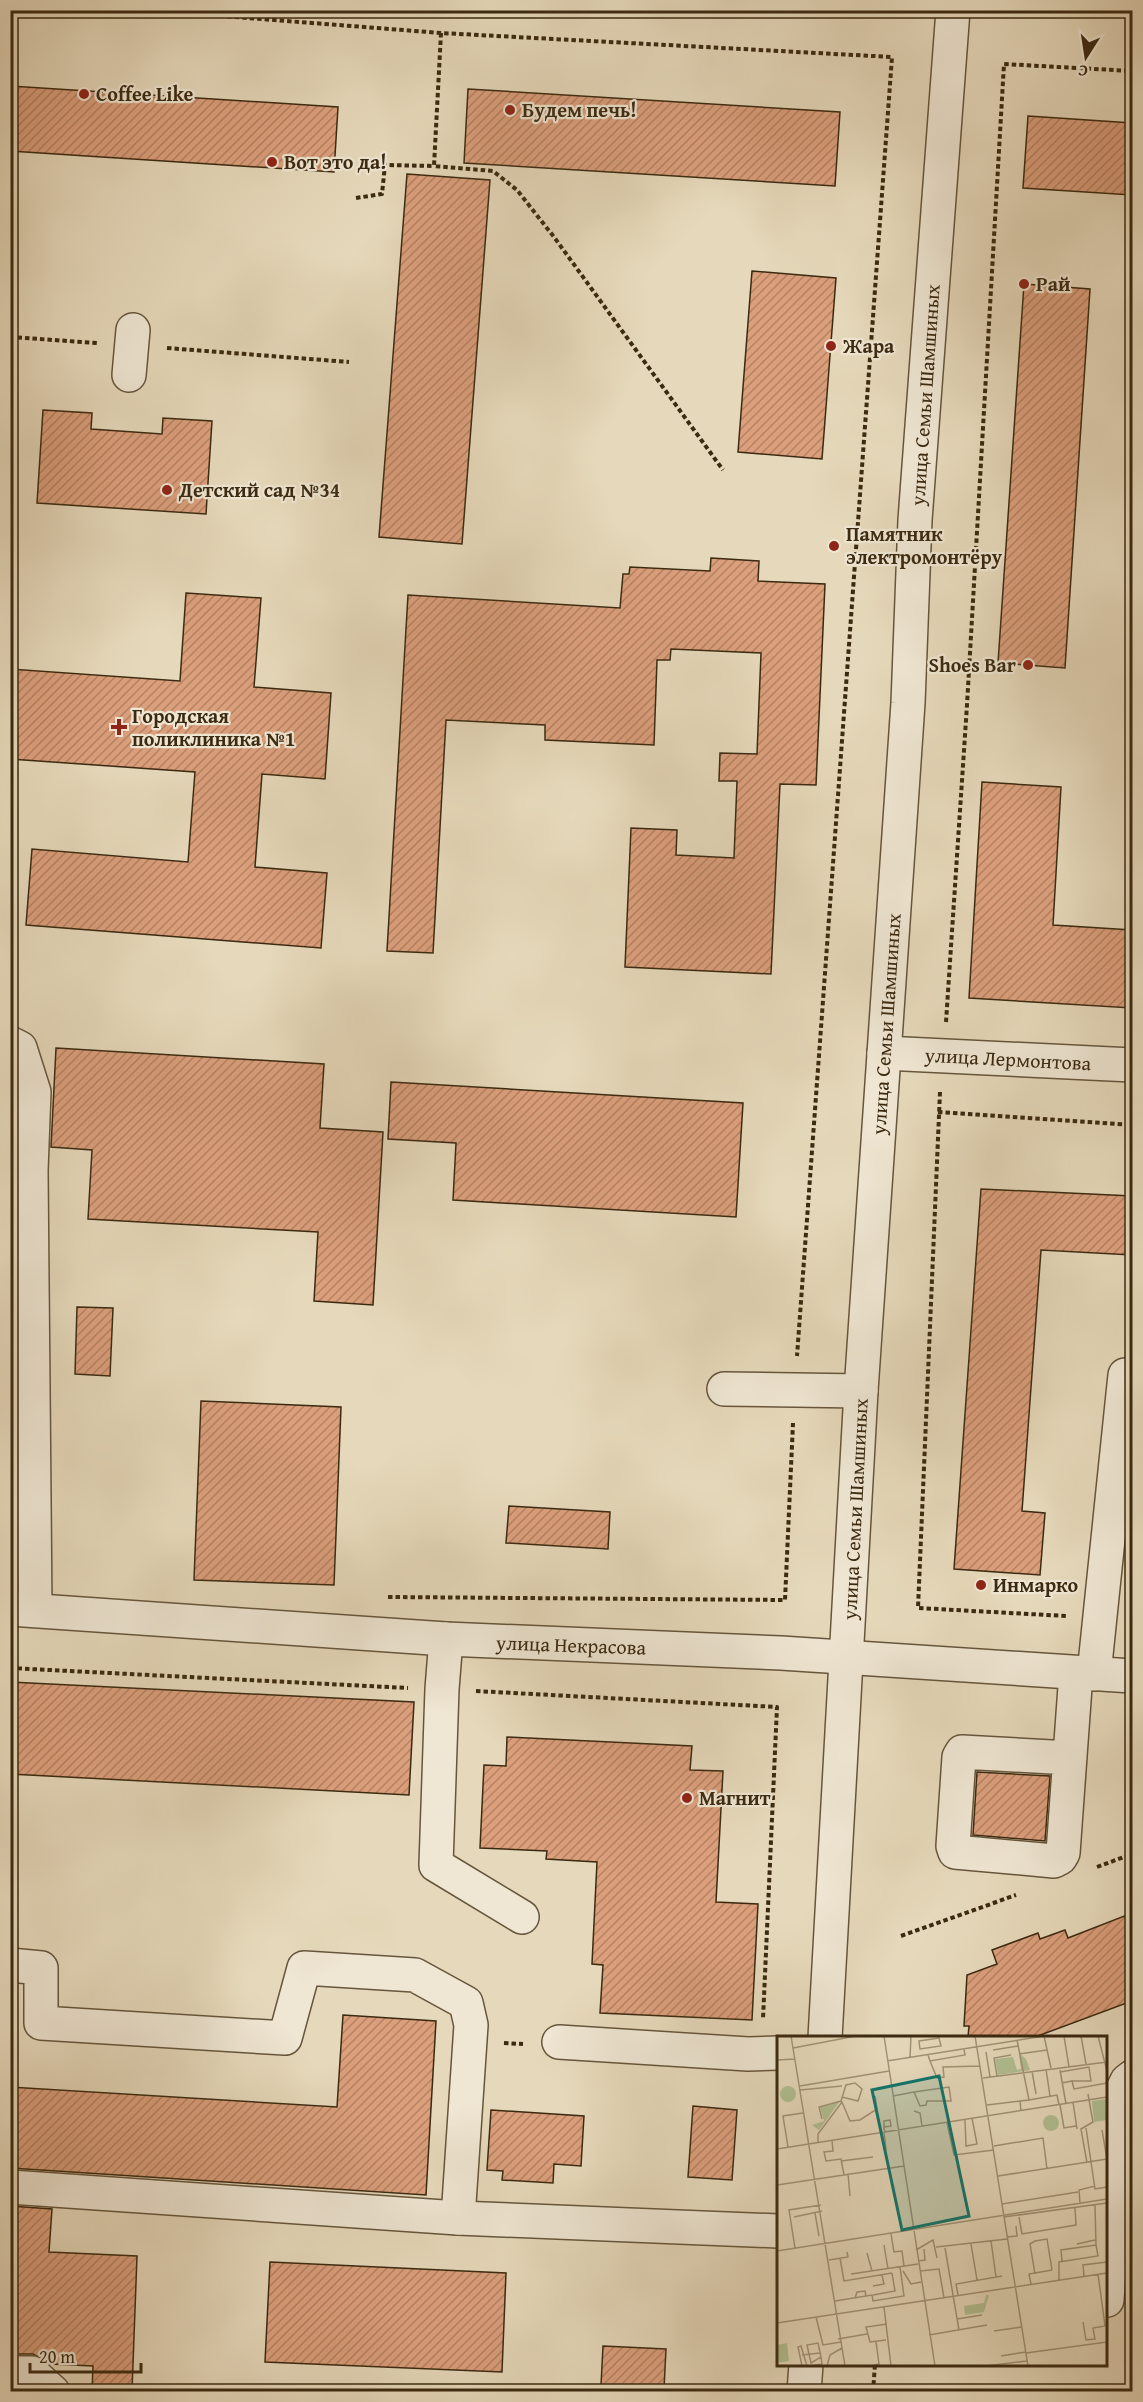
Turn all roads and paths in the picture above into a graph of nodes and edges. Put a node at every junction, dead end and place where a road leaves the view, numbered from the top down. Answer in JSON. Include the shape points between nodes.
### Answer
{"nodes":[{"id":1,"x":145,"y":10,"type":"edge"},
{"id":2,"x":952,"y":10,"type":"edge"},
{"id":3,"x":441,"y":33,"type":"junction"},
{"id":4,"x":1132,"y":71,"type":"edge"},
{"id":5,"x":434,"y":166,"type":"junction"},
{"id":6,"x":357,"y":198,"type":"dead end"},
{"id":7,"x":10,"y":337,"type":"edge"},
{"id":8,"x":349,"y":362,"type":"dead end"},
{"id":9,"x":723,"y":470,"type":"dead end"},
{"id":10,"x":10,"y":1043,"type":"edge"},
{"id":11,"x":884,"y":1053,"type":"junction"},
{"id":12,"x":943,"y":1056,"type":"junction"},
{"id":13,"x":1132,"y":1065,"type":"edge"},
{"id":14,"x":938,"y":1112,"type":"junction"},
{"id":15,"x":1132,"y":1125,"type":"edge"},
{"id":16,"x":1125,"y":1375,"type":"dead end"},
{"id":17,"x":724,"y":1389,"type":"dead end"},
{"id":18,"x":795,"y":1390,"type":"junction"},
{"id":19,"x":861,"y":1391,"type":"junction"},
{"id":20,"x":383,"y":1597,"type":"dead end"},
{"id":21,"x":23,"y":1610,"type":"edge"},
{"id":22,"x":1098,"y":1618,"type":"junction"},
{"id":23,"x":446,"y":1640,"type":"junction"},
{"id":24,"x":847,"y":1659,"type":"junction"},
{"id":25,"x":10,"y":1668,"type":"edge"},
{"id":26,"x":1085,"y":1673,"type":"junction"},
{"id":27,"x":1132,"y":1676,"type":"edge"},
{"id":28,"x":442,"y":1689,"type":"junction"},
{"id":29,"x":1070,"y":1758,"type":"junction"},
{"id":30,"x":522,"y":1917,"type":"dead end"},
{"id":31,"x":10,"y":1965,"type":"edge"},
{"id":32,"x":825,"y":2036,"type":"edge"},
{"id":33,"x":470,"y":2040,"type":"junction"},
{"id":34,"x":559,"y":2042,"type":"joint"},
{"id":35,"x":770,"y":2054,"type":"edge"},
{"id":36,"x":1132,"y":2077,"type":"edge"},
{"id":37,"x":10,"y":2187,"type":"edge"},
{"id":38,"x":458,"y":2218,"type":"junction"},
{"id":39,"x":777,"y":2231,"type":"edge"},
{"id":40,"x":1107,"y":2300,"type":"dead end"},
{"id":41,"x":875,"y":2366,"type":"edge"},
{"id":42,"x":10,"y":2373,"type":"edge"},
{"id":43,"x":53,"y":2391,"type":"edge"},
{"id":44,"x":873,"y":2391,"type":"edge"}],
"edges":[{"from":1,"to":3,"type":"path"},
{"from":2,"to":11,"type":"street","name":"улица Семьи Шамшиных","via":[[915,520],[908,703]]},
{"from":3,"to":5,"type":"path"},
{"from":3,"to":18,"type":"path","via":[[892,57]]},
{"from":4,"to":12,"type":"path","via":[[1004,64]]},
{"from":5,"to":6,"type":"path","via":[[385,165],[382,194]]},
{"from":5,"to":9,"type":"path","via":[[493,171],[517,190]]},
{"from":7,"to":8,"type":"path","via":[[131,350]]},
{"from":10,"to":21,"type":"street","via":[[20,1048],[34,1092]]},
{"from":11,"to":12,"type":"street","name":"улица Лермонтова"},
{"from":11,"to":19,"type":"street","name":"улица Семьи Шамшиных"},
{"from":12,"to":13,"type":"street","name":"улица Лермонтова"},
{"from":12,"to":14,"type":"path"},
{"from":14,"to":15,"type":"path"},
{"from":14,"to":22,"type":"path","via":[[918,1608]]},
{"from":16,"to":22,"type":"street"},
{"from":17,"to":18,"type":"street"},
{"from":18,"to":19,"type":"street"},
{"from":18,"to":20,"type":"path","via":[[785,1600]]},
{"from":19,"to":24,"type":"street","name":"улица Семьи Шамшиных"},
{"from":21,"to":23,"type":"street","name":"улица Некрасова"},
{"from":22,"to":26,"type":"street"},
{"from":23,"to":24,"type":"street","name":"улица Некрасова"},
{"from":23,"to":28,"type":"street"},
{"from":24,"to":26,"type":"street","name":"улица Некрасова"},
{"from":24,"to":32,"type":"street","name":"улица Семьи Шамшиных"},
{"from":25,"to":28,"type":"path"},
{"from":26,"to":27,"type":"street","name":"улица Некрасова"},
{"from":26,"to":29,"type":"street"},
{"from":28,"to":30,"type":"street","via":[[436,1865]]},
{"from":28,"to":35,"type":"path","via":[[777,1707]]},
{"from":29,"to":29,"type":"street","via":[[1060,1858],[1054,1861],[955,1852],[962,1752]]},
{"from":31,"to":33,"type":"street","via":[[41,1968],[41,2023],[285,2037],[304,1968],[415,1975],[466,2003]]},
{"from":33,"to":34,"type":"path"},
{"from":33,"to":38,"type":"street"},
{"from":34,"to":35,"type":"street"},
{"from":36,"to":40,"type":"street","via":[[1121,2093]]},
{"from":37,"to":38,"type":"street"},
{"from":38,"to":39,"type":"street"},
{"from":41,"to":44,"type":"path"},
{"from":42,"to":43,"type":"street","via":[[32,2373]]}]}
